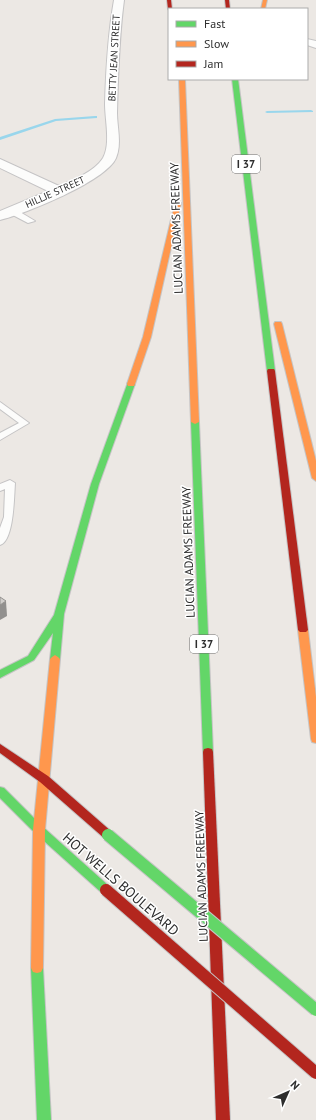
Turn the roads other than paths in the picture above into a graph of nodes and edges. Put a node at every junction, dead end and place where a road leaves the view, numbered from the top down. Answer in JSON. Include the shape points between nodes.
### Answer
{"nodes":[{"id":1,"x":119,"y":0,"type":"edge"},
{"id":2,"x":182,"y":80,"type":"edge"},
{"id":3,"x":235,"y":80,"type":"edge"},
{"id":4,"x":242,"y":80,"type":"edge"},
{"id":5,"x":237,"y":96,"type":"junction"},
{"id":6,"x":111,"y":116,"type":"joint"},
{"id":7,"x":0,"y":163,"type":"edge"},
{"id":8,"x":185,"y":168,"type":"junction"},
{"id":9,"x":58,"y":191,"type":"junction"},
{"id":10,"x":6,"y":214,"type":"edge"},
{"id":11,"x":31,"y":221,"type":"dead end"},
{"id":12,"x":255,"y":232,"type":"junction"},
{"id":13,"x":272,"y":301,"type":"dead end"},
{"id":14,"x":276,"y":316,"type":"dead end"},
{"id":15,"x":0,"y":405,"type":"edge"},
{"id":16,"x":0,"y":437,"type":"edge"},
{"id":17,"x":316,"y":478,"type":"edge"},
{"id":18,"x":0,"y":488,"type":"edge"},
{"id":19,"x":0,"y":542,"type":"edge"},
{"id":20,"x":59,"y":614,"type":"junction"},
{"id":21,"x":0,"y":674,"type":"edge"},
{"id":22,"x":316,"y":739,"type":"edge"},
{"id":23,"x":0,"y":748,"type":"edge"},
{"id":24,"x":44,"y":779,"type":"junction"},
{"id":25,"x":0,"y":791,"type":"edge"},
{"id":26,"x":39,"y":830,"type":"junction"},
{"id":27,"x":316,"y":1010,"type":"edge"},
{"id":28,"x":316,"y":1073,"type":"edge"},
{"id":29,"x":44,"y":1120,"type":"edge"},
{"id":30,"x":223,"y":1120,"type":"edge"}],
"edges":[{"from":1,"to":6,"type":"street","name":"BETTY JEAN STREET"},
{"from":2,"to":8,"type":"main road","name":"LUCIAN ADAMS FREEWAY","number":"I 37"},
{"from":3,"to":5,"type":"main road","number":"I 37"},
{"from":4,"to":5,"type":"main road"},
{"from":5,"to":12,"type":"main road","number":"I 37"},
{"from":6,"to":9,"type":"street","name":"HILLJE STREET","via":[[112,149],[108,162],[84,180]]},
{"from":7,"to":9,"type":"street"},
{"from":8,"to":20,"type":"main road","via":[[147,337],[95,484]]},
{"from":8,"to":30,"type":"main road","name":"LUCIAN ADAMS FREEWAY","number":"I 37"},
{"from":9,"to":10,"type":"street","name":"HILLJE STREET"},
{"from":10,"to":11,"type":"lane"},
{"from":12,"to":13,"type":"main road"},
{"from":12,"to":22,"type":"main road","number":"I 37"},
{"from":14,"to":17,"type":"main road"},
{"from":15,"to":16,"type":"lane","via":[[25,423]]},
{"from":18,"to":19,"type":"lane","via":[[10,483],[9,517]]},
{"from":20,"to":21,"type":"main road","via":[[30,658]]},
{"from":20,"to":24,"type":"main road"},
{"from":23,"to":24,"type":"main road"},
{"from":24,"to":26,"type":"main road"},
{"from":24,"to":27,"type":"main road","bridge":true},
{"from":25,"to":26,"type":"main road","name":"HOT WELLS BOULEVARD"},
{"from":26,"to":28,"type":"main road","name":"HOT WELLS BOULEVARD","bridge":true},
{"from":26,"to":29,"type":"main road","via":[[36,957]]}]}
